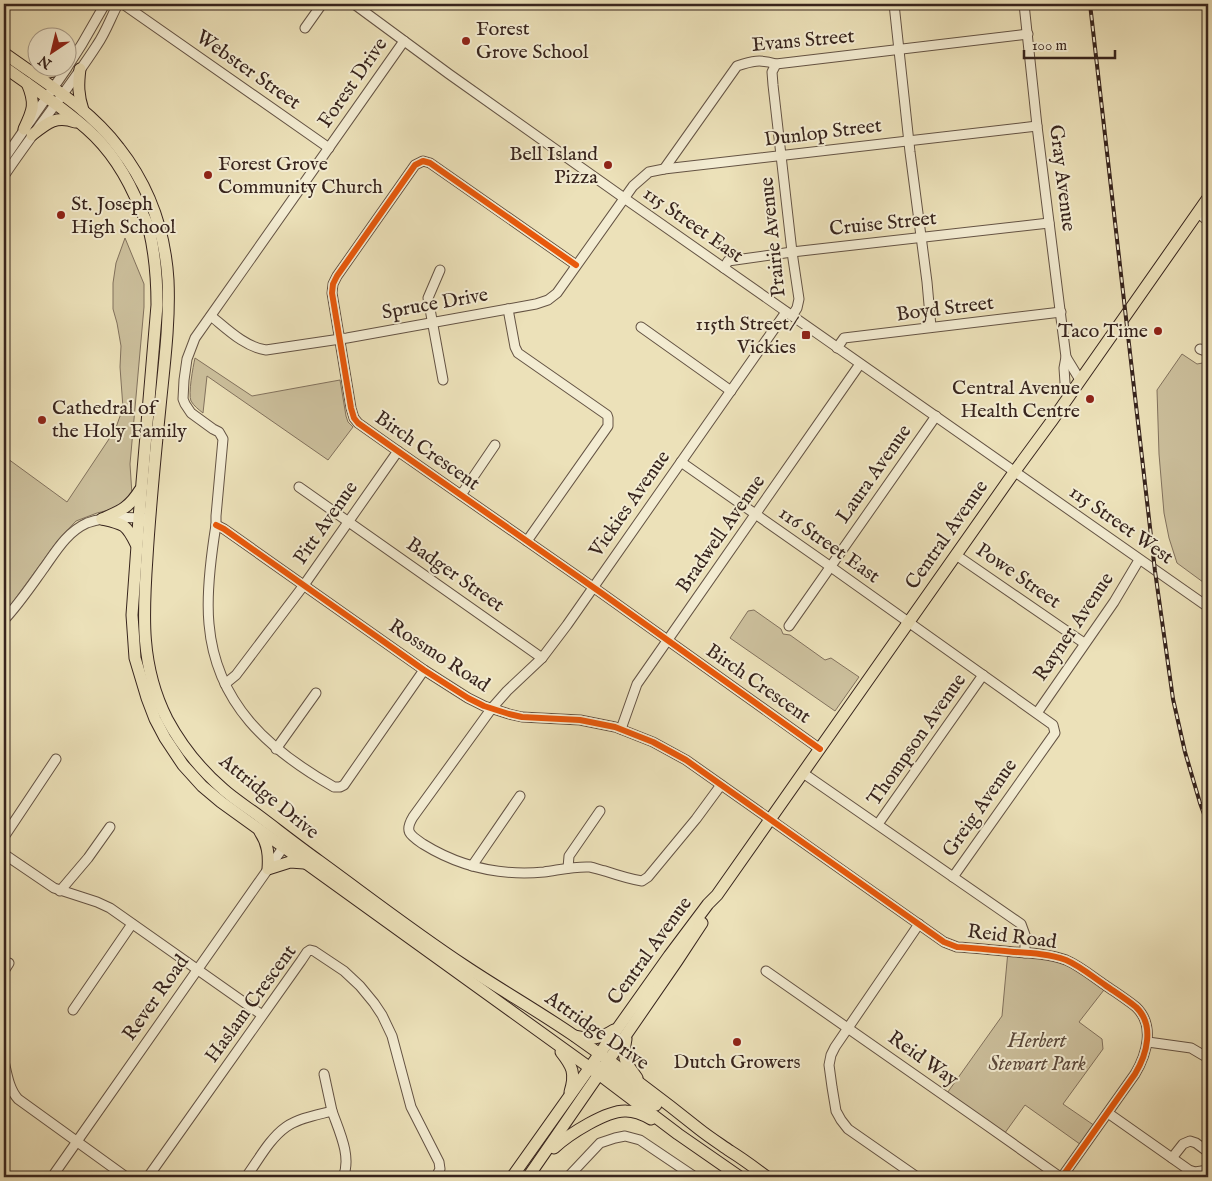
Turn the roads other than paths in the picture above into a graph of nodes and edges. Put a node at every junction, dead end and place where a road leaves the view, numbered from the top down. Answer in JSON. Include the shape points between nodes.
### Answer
{"nodes":[{"id":1,"x":105,"y":4,"type":"edge"},
{"id":2,"x":118,"y":4,"type":"edge"},
{"id":3,"x":123,"y":4,"type":"edge"},
{"id":4,"x":322,"y":4,"type":"edge"},
{"id":5,"x":354,"y":4,"type":"edge"},
{"id":6,"x":894,"y":4,"type":"edge"},
{"id":7,"x":1024,"y":4,"type":"edge"},
{"id":8,"x":305,"y":28,"type":"dead end"},
{"id":9,"x":1028,"y":34,"type":"junction"},
{"id":10,"x":404,"y":41,"type":"junction"},
{"id":11,"x":899,"y":49,"type":"junction"},
{"id":12,"x":78,"y":50,"type":"edge"},
{"id":13,"x":4,"y":53,"type":"edge"},
{"id":14,"x":776,"y":64,"type":"junction"},
{"id":15,"x":4,"y":67,"type":"edge"},
{"id":16,"x":26,"y":69,"type":"joint"},
{"id":17,"x":80,"y":69,"type":"junction"},
{"id":18,"x":62,"y":78,"type":"edge"},
{"id":19,"x":27,"y":83,"type":"junction"},
{"id":20,"x":54,"y":96,"type":"junction"},
{"id":21,"x":83,"y":110,"type":"junction"},
{"id":22,"x":82,"y":124,"type":"junction"},
{"id":23,"x":1037,"y":126,"type":"junction"},
{"id":24,"x":28,"y":132,"type":"junction"},
{"id":25,"x":909,"y":141,"type":"junction"},
{"id":26,"x":329,"y":148,"type":"junction"},
{"id":27,"x":782,"y":156,"type":"junction"},
{"id":28,"x":4,"y":158,"type":"edge"},
{"id":29,"x":664,"y":169,"type":"junction"},
{"id":30,"x":4,"y":176,"type":"edge"},
{"id":31,"x":624,"y":198,"type":"junction"},
{"id":32,"x":1208,"y":198,"type":"edge"},
{"id":33,"x":1198,"y":213,"type":"junction"},
{"id":34,"x":1208,"y":221,"type":"edge"},
{"id":35,"x":1049,"y":223,"type":"junction"},
{"id":36,"x":922,"y":238,"type":"junction"},
{"id":37,"x":792,"y":252,"type":"junction"},
{"id":38,"x":576,"y":265,"type":"junction"},
{"id":39,"x":724,"y":268,"type":"junction"},
{"id":40,"x":440,"y":270,"type":"dead end"},
{"id":41,"x":508,"y":309,"type":"junction"},
{"id":42,"x":1061,"y":312,"type":"junction"},
{"id":43,"x":789,"y":314,"type":"junction"},
{"id":44,"x":211,"y":316,"type":"junction"},
{"id":45,"x":432,"y":322,"type":"junction"},
{"id":46,"x":641,"y":327,"type":"dead end"},
{"id":47,"x":931,"y":327,"type":"junction"},
{"id":48,"x":339,"y":339,"type":"junction"},
{"id":49,"x":837,"y":348,"type":"junction"},
{"id":50,"x":1066,"y":357,"type":"junction"},
{"id":51,"x":860,"y":364,"type":"junction"},
{"id":52,"x":443,"y":380,"type":"dead end"},
{"id":53,"x":1080,"y":380,"type":"junction"},
{"id":54,"x":731,"y":391,"type":"junction"},
{"id":55,"x":1069,"y":396,"type":"junction"},
{"id":56,"x":936,"y":416,"type":"junction"},
{"id":57,"x":495,"y":446,"type":"dead end"},
{"id":58,"x":398,"y":451,"type":"junction"},
{"id":59,"x":681,"y":462,"type":"junction"},
{"id":60,"x":1015,"y":471,"type":"junction"},
{"id":61,"x":142,"y":486,"type":"junction"},
{"id":62,"x":299,"y":487,"type":"dead end"},
{"id":63,"x":461,"y":495,"type":"junction"},
{"id":64,"x":756,"y":514,"type":"junction"},
{"id":65,"x":144,"y":518,"type":"junction"},
{"id":66,"x":102,"y":519,"type":"junction"},
{"id":67,"x":348,"y":521,"type":"junction"},
{"id":68,"x":216,"y":525,"type":"junction"},
{"id":69,"x":527,"y":541,"type":"junction"},
{"id":70,"x":137,"y":546,"type":"junction"},
{"id":71,"x":956,"y":555,"type":"junction"},
{"id":72,"x":1139,"y":560,"type":"junction"},
{"id":73,"x":831,"y":567,"type":"junction"},
{"id":74,"x":304,"y":585,"type":"junction"},
{"id":75,"x":593,"y":588,"type":"junction"},
{"id":76,"x":1208,"y":607,"type":"edge"},
{"id":77,"x":4,"y":620,"type":"edge"},
{"id":78,"x":908,"y":623,"type":"junction"},
{"id":79,"x":790,"y":626,"type":"dead end"},
{"id":80,"x":668,"y":640,"type":"junction"},
{"id":81,"x":1084,"y":643,"type":"junction"},
{"id":82,"x":542,"y":658,"type":"junction"},
{"id":83,"x":424,"y":670,"type":"junction"},
{"id":84,"x":983,"y":675,"type":"junction"},
{"id":85,"x":226,"y":684,"type":"junction"},
{"id":86,"x":316,"y":693,"type":"dead end"},
{"id":87,"x":492,"y":708,"type":"junction"},
{"id":88,"x":1037,"y":713,"type":"junction"},
{"id":89,"x":621,"y":729,"type":"junction"},
{"id":90,"x":276,"y":749,"type":"junction"},
{"id":91,"x":820,"y":749,"type":"junction"},
{"id":92,"x":56,"y":759,"type":"dead end"},
{"id":93,"x":803,"y":773,"type":"junction"},
{"id":94,"x":721,"y":785,"type":"junction"},
{"id":95,"x":520,"y":796,"type":"dead end"},
{"id":96,"x":600,"y":811,"type":"dead end"},
{"id":97,"x":771,"y":819,"type":"junction"},
{"id":98,"x":878,"y":824,"type":"junction"},
{"id":99,"x":110,"y":827,"type":"dead end"},
{"id":100,"x":257,"y":829,"type":"junction"},
{"id":101,"x":4,"y":837,"type":"edge"},
{"id":102,"x":286,"y":843,"type":"junction"},
{"id":103,"x":4,"y":854,"type":"edge"},
{"id":104,"x":305,"y":864,"type":"junction"},
{"id":105,"x":472,"y":866,"type":"junction"},
{"id":106,"x":568,"y":868,"type":"junction"},
{"id":107,"x":268,"y":869,"type":"junction"},
{"id":108,"x":953,"y":877,"type":"junction"},
{"id":109,"x":60,"y":891,"type":"junction"},
{"id":110,"x":132,"y":924,"type":"junction"},
{"id":111,"x":919,"y":924,"type":"junction"},
{"id":112,"x":1025,"y":953,"type":"junction"},
{"id":113,"x":10,"y":963,"type":"dead end"},
{"id":114,"x":197,"y":969,"type":"junction"},
{"id":115,"x":4,"y":971,"type":"edge"},
{"id":116,"x":766,"y":971,"type":"dead end"},
{"id":117,"x":72,"y":1010,"type":"dead end"},
{"id":118,"x":262,"y":1015,"type":"junction"},
{"id":119,"x":848,"y":1028,"type":"junction"},
{"id":120,"x":622,"y":1031,"type":"junction"},
{"id":121,"x":572,"y":1035,"type":"junction"},
{"id":122,"x":550,"y":1039,"type":"junction"},
{"id":123,"x":1148,"y":1042,"type":"junction"},
{"id":124,"x":1208,"y":1058,"type":"edge"},
{"id":125,"x":4,"y":1061,"type":"edge"},
{"id":126,"x":600,"y":1065,"type":"junction"},
{"id":127,"x":324,"y":1074,"type":"dead end"},
{"id":128,"x":641,"y":1084,"type":"junction"},
{"id":129,"x":568,"y":1098,"type":"junction"},
{"id":130,"x":332,"y":1111,"type":"junction"},
{"id":131,"x":1108,"y":1114,"type":"junction"},
{"id":132,"x":701,"y":1131,"type":"junction"},
{"id":133,"x":678,"y":1134,"type":"junction"},
{"id":134,"x":76,"y":1142,"type":"junction"},
{"id":135,"x":1208,"y":1152,"type":"edge"},
{"id":136,"x":543,"y":1156,"type":"junction"},
{"id":137,"x":1172,"y":1158,"type":"junction"},
{"id":138,"x":1208,"y":1170,"type":"edge"},
{"id":139,"x":52,"y":1177,"type":"edge"},
{"id":140,"x":126,"y":1177,"type":"edge"},
{"id":141,"x":148,"y":1177,"type":"edge"},
{"id":142,"x":246,"y":1177,"type":"edge"},
{"id":143,"x":343,"y":1177,"type":"edge"},
{"id":144,"x":436,"y":1177,"type":"edge"},
{"id":145,"x":512,"y":1177,"type":"edge"},
{"id":146,"x":528,"y":1177,"type":"edge"},
{"id":147,"x":568,"y":1177,"type":"edge"},
{"id":148,"x":695,"y":1177,"type":"edge"},
{"id":149,"x":740,"y":1177,"type":"edge"},
{"id":150,"x":766,"y":1177,"type":"edge"},
{"id":151,"x":917,"y":1177,"type":"edge"},
{"id":152,"x":1061,"y":1177,"type":"edge"}],
"edges":[{"from":1,"to":12,"type":"street"},
{"from":2,"to":17,"type":"street"},
{"from":3,"to":26,"type":"street","name":"Webster Street"},
{"from":4,"to":8,"type":"street"},
{"from":5,"to":10,"type":"street","name":"115 Street East"},
{"from":6,"to":11,"type":"street"},
{"from":7,"to":9,"type":"street","name":"Gray Avenue"},
{"from":9,"to":11,"type":"street","name":"Evans Street"},
{"from":9,"to":23,"type":"street","name":"Gray Avenue"},
{"from":10,"to":26,"type":"street","name":"Forest Drive"},
{"from":10,"to":31,"type":"street","name":"115 Street East"},
{"from":11,"to":14,"type":"street","name":"Evans Street"},
{"from":11,"to":25,"type":"street"},
{"from":13,"to":16,"type":"main road","name":"Attridge Drive"},
{"from":14,"to":27,"type":"street","name":"Prairie Avenue","via":[[772,72]]},
{"from":14,"to":29,"type":"street","name":"Evans Street","via":[[750,61],[737,66]]},
{"from":15,"to":19,"type":"main road","name":"Attridge Drive"},
{"from":16,"to":20,"type":"main road","name":"Attridge Drive"},
{"from":17,"to":20,"type":"street"},
{"from":17,"to":21,"type":"main road","via":[[79,98]]},
{"from":18,"to":20,"type":"street"},
{"from":19,"to":20,"type":"main road","name":"Attridge Drive"},
{"from":19,"to":24,"type":"main road","via":[[33,100]]},
{"from":20,"to":21,"type":"main road","name":"Attridge Drive"},
{"from":20,"to":22,"type":"main road","name":"Attridge Drive"},
{"from":20,"to":24,"type":"street"},
{"from":21,"to":65,"type":"main road","name":"Attridge Drive","via":[[118,146],[136,172],[156,214],[164,246],[168,281],[164,364]]},
{"from":22,"to":24,"type":"main road","via":[[65,118],[52,120]]},
{"from":22,"to":61,"type":"main road","name":"Attridge Drive","via":[[116,161],[131,186],[148,228],[153,257],[157,305]]},
{"from":23,"to":25,"type":"street","name":"Dunlop Street"},
{"from":23,"to":35,"type":"street","name":"Gray Avenue"},
{"from":24,"to":28,"type":"street"},
{"from":24,"to":30,"type":"street"},
{"from":25,"to":27,"type":"street","name":"Dunlop Street"},
{"from":25,"to":36,"type":"street"},
{"from":26,"to":44,"type":"street","name":"Forest Drive"},
{"from":27,"to":29,"type":"street","name":"Dunlop Street"},
{"from":27,"to":37,"type":"street","name":"Prairie Avenue"},
{"from":29,"to":31,"type":"street","name":"Dunlop Street","via":[[649,172]]},
{"from":31,"to":38,"type":"street","name":"Spruce Drive"},
{"from":31,"to":39,"type":"street","name":"115 Street East"},
{"from":32,"to":33,"type":"main road","name":"Central Avenue"},
{"from":33,"to":34,"type":"street"},
{"from":33,"to":53,"type":"main road","name":"Central Avenue"},
{"from":35,"to":36,"type":"street","name":"Cruise Street"},
{"from":35,"to":42,"type":"street","name":"Gray Avenue"},
{"from":36,"to":37,"type":"street","name":"Cruise Street"},
{"from":36,"to":47,"type":"street"},
{"from":37,"to":39,"type":"street","name":"Cruise Street","via":[[728,261]]},
{"from":37,"to":43,"type":"street","name":"Prairie Avenue","via":[[799,299],[798,308]]},
{"from":38,"to":41,"type":"street","name":"Spruce Drive","via":[[548,300]]},
{"from":38,"to":48,"type":"street","name":"Birch Crescent","via":[[430,162],[423,161],[415,165],[335,280],[332,293]]},
{"from":39,"to":43,"type":"street","name":"115 Street East"},
{"from":40,"to":45,"type":"street","via":[[428,298]]},
{"from":41,"to":45,"type":"street","name":"Spruce Drive"},
{"from":41,"to":69,"type":"street","via":[[518,353],[608,418],[608,426]]},
{"from":42,"to":47,"type":"street","name":"Boyd Street"},
{"from":42,"to":50,"type":"street","name":"Gray Avenue"},
{"from":43,"to":49,"type":"street","name":"115 Street East"},
{"from":43,"to":54,"type":"street","name":"Vickies Avenue"},
{"from":44,"to":48,"type":"street","name":"Spruce Drive","via":[[258,349]]},
{"from":44,"to":68,"type":"street","via":[[189,352],[183,394],[191,413],[219,432],[222,440]]},
{"from":45,"to":48,"type":"street","name":"Spruce Drive"},
{"from":45,"to":52,"type":"street"},
{"from":46,"to":54,"type":"street"},
{"from":47,"to":49,"type":"street","name":"Boyd Street","via":[[844,338]]},
{"from":48,"to":58,"type":"street","name":"Birch Crescent","via":[[354,418]]},
{"from":49,"to":51,"type":"street","name":"115 Street East"},
{"from":50,"to":53,"type":"street","name":"Gray Avenue"},
{"from":50,"to":55,"type":"street","name":"Gray Avenue","via":[[1065,383]]},
{"from":51,"to":56,"type":"street","name":"115 Street East"},
{"from":51,"to":64,"type":"street","name":"Bradwell Avenue"},
{"from":53,"to":55,"type":"main road","name":"Central Avenue"},
{"from":54,"to":59,"type":"street","name":"Vickies Avenue"},
{"from":55,"to":60,"type":"main road","name":"Central Avenue"},
{"from":56,"to":60,"type":"street","name":"115 Street East"},
{"from":56,"to":73,"type":"street","name":"Laura Avenue"},
{"from":57,"to":63,"type":"street"},
{"from":58,"to":63,"type":"street","name":"Birch Crescent"},
{"from":58,"to":67,"type":"street","name":"Pitt Avenue"},
{"from":59,"to":64,"type":"street","name":"116 Street East"},
{"from":59,"to":75,"type":"street","name":"Vickies Avenue"},
{"from":60,"to":71,"type":"main road","name":"Central Avenue"},
{"from":60,"to":72,"type":"street","name":"115 Street West"},
{"from":61,"to":65,"type":"main road","name":"Attridge Drive"},
{"from":61,"to":66,"type":"main road","via":[[129,505]]},
{"from":62,"to":67,"type":"street","name":"Badger Street"},
{"from":63,"to":69,"type":"street","name":"Birch Crescent"},
{"from":64,"to":73,"type":"street","name":"116 Street East"},
{"from":64,"to":80,"type":"street","name":"Bradwell Avenue"},
{"from":65,"to":66,"type":"street"},
{"from":65,"to":70,"type":"main road","name":"Attridge Drive"},
{"from":65,"to":102,"type":"main road","name":"Attridge Drive","via":[[144,624],[147,657],[160,704],[188,753],[207,775]]},
{"from":66,"to":70,"type":"main road","via":[[124,526]]},
{"from":66,"to":77,"type":"street","via":[[74,530]]},
{"from":67,"to":74,"type":"street","name":"Pitt Avenue"},
{"from":67,"to":82,"type":"street","name":"Badger Street"},
{"from":68,"to":74,"type":"street","name":"Rossmo Road"},
{"from":68,"to":85,"type":"street","via":[[208,599],[209,624],[216,661]]},
{"from":69,"to":75,"type":"street","name":"Birch Crescent"},
{"from":70,"to":100,"type":"main road","name":"Attridge Drive","via":[[132,615],[136,658],[155,720],[183,765],[202,786]]},
{"from":71,"to":78,"type":"main road","name":"Central Avenue"},
{"from":71,"to":81,"type":"street","name":"Powe Street"},
{"from":72,"to":76,"type":"street","name":"115 Street West"},
{"from":72,"to":81,"type":"street","name":"Rayner Avenue"},
{"from":73,"to":78,"type":"street","name":"116 Street East"},
{"from":73,"to":79,"type":"street","name":"Laura Avenue"},
{"from":74,"to":83,"type":"street","name":"Rossmo Road"},
{"from":74,"to":85,"type":"street","name":"Pitt Avenue","via":[[236,676]]},
{"from":75,"to":80,"type":"street","name":"Birch Crescent"},
{"from":75,"to":82,"type":"street","name":"Vickies Avenue"},
{"from":78,"to":84,"type":"street","name":"116 Street East"},
{"from":78,"to":91,"type":"main road","name":"Central Avenue"},
{"from":80,"to":89,"type":"street","name":"Bradwell Avenue","via":[[637,684]]},
{"from":80,"to":91,"type":"street","name":"Birch Crescent"},
{"from":81,"to":88,"type":"street","name":"Rayner Avenue"},
{"from":82,"to":87,"type":"street","name":"Vickies Avenue"},
{"from":83,"to":87,"type":"street","name":"Rossmo Road","via":[[468,698]]},
{"from":83,"to":90,"type":"street","via":[[340,787],[327,784]]},
{"from":84,"to":88,"type":"street","name":"Greig Avenue"},
{"from":84,"to":98,"type":"street","name":"Thompson Avenue"},
{"from":85,"to":90,"type":"street","via":[[250,723]]},
{"from":86,"to":90,"type":"street"},
{"from":87,"to":89,"type":"street","name":"Rossmo Road","via":[[509,714],[580,720]]},
{"from":87,"to":105,"type":"street","name":"Vickies Avenue","via":[[408,827],[410,834],[427,846]]},
{"from":88,"to":108,"type":"street","name":"Greig Avenue","via":[[1053,725],[1055,733]]},
{"from":89,"to":94,"type":"street","name":"Rossmo Road","via":[[676,754]]},
{"from":91,"to":93,"type":"main road","name":"Central Avenue"},
{"from":92,"to":101,"type":"street"},
{"from":93,"to":97,"type":"main road","name":"Central Avenue"},
{"from":93,"to":98,"type":"street","name":"Greig Avenue"},
{"from":94,"to":97,"type":"street","name":"Rossmo Road"},
{"from":94,"to":106,"type":"street","via":[[642,881],[591,867]]},
{"from":95,"to":105,"type":"street"},
{"from":96,"to":106,"type":"street","via":[[568,856]]},
{"from":97,"to":111,"type":"street","name":"Reid Road"},
{"from":97,"to":120,"type":"main road","name":"Central Avenue","via":[[717,895],[677,962]]},
{"from":98,"to":108,"type":"street","name":"Greig Avenue"},
{"from":99,"to":109,"type":"street"},
{"from":100,"to":102,"type":"main road","name":"Attridge Drive"},
{"from":100,"to":107,"type":"main road","via":[[267,846]]},
{"from":102,"to":104,"type":"main road","name":"Attridge Drive"},
{"from":102,"to":107,"type":"street","name":"Rever Road"},
{"from":102,"to":121,"type":"main road","name":"Attridge Drive"},
{"from":103,"to":109,"type":"street"},
{"from":104,"to":107,"type":"main road","via":[[290,862]]},
{"from":104,"to":122,"type":"main road","name":"Attridge Drive"},
{"from":105,"to":106,"type":"street","via":[[517,873]]},
{"from":107,"to":114,"type":"street","name":"Rever Road"},
{"from":108,"to":112,"type":"street","via":[[1021,924]]},
{"from":109,"to":110,"type":"street","via":[[97,902]]},
{"from":110,"to":114,"type":"street"},
{"from":110,"to":117,"type":"street"},
{"from":111,"to":112,"type":"street","name":"Reid Road","via":[[944,942],[957,946]]},
{"from":111,"to":119,"type":"street"},
{"from":112,"to":123,"type":"street","name":"Reid Road","via":[[1066,960],[1126,999],[1144,1019]]},
{"from":113,"to":115,"type":"street"},
{"from":114,"to":118,"type":"street"},
{"from":114,"to":134,"type":"street","name":"Rever Road"},
{"from":116,"to":119,"type":"street","name":"Reid Way"},
{"from":118,"to":141,"type":"street","name":"Haslam Crescent"},
{"from":118,"to":144,"type":"street","name":"Haslam Crescent","via":[[310,950],[344,971],[374,1003],[392,1036],[411,1108],[438,1162],[440,1169]]},
{"from":119,"to":151,"type":"street","via":[[832,1051],[830,1060],[836,1111],[848,1128]]},
{"from":119,"to":152,"type":"street","name":"Reid Way"},
{"from":120,"to":121,"type":"main road","via":[[596,1038]]},
{"from":120,"to":126,"type":"main road","name":"Central Avenue"},
{"from":120,"to":128,"type":"main road","via":[[624,1056]]},
{"from":121,"to":126,"type":"main road","name":"Attridge Drive"},
{"from":122,"to":126,"type":"main road","name":"Attridge Drive"},
{"from":122,"to":129,"type":"main road","via":[[571,1067],[573,1079]]},
{"from":123,"to":124,"type":"street","via":[[1191,1048]]},
{"from":123,"to":131,"type":"street","name":"Reid Road","via":[[1140,1066]]},
{"from":125,"to":134,"type":"street","via":[[10,1086],[18,1099]]},
{"from":126,"to":128,"type":"main road","name":"Attridge Drive"},
{"from":126,"to":129,"type":"main road","name":"Central Avenue"},
{"from":126,"to":132,"type":"main road","via":[[680,1122]]},
{"from":126,"to":133,"type":"main road","name":"Attridge Drive"},
{"from":126,"to":136,"type":"main road","name":"Central Avenue"},
{"from":127,"to":130,"type":"street"},
{"from":128,"to":132,"type":"main road","name":"Attridge Drive"},
{"from":129,"to":145,"type":"main road","name":"Central Avenue"},
{"from":130,"to":142,"type":"street","via":[[287,1127]]},
{"from":130,"to":143,"type":"street","via":[[347,1161]]},
{"from":131,"to":137,"type":"street"},
{"from":131,"to":152,"type":"street","name":"Reid Road"},
{"from":132,"to":150,"type":"main road","name":"Attridge Drive"},
{"from":133,"to":136,"type":"main road","via":[[646,1116],[620,1111],[578,1130]]},
{"from":133,"to":149,"type":"main road","name":"Attridge Drive"},
{"from":134,"to":139,"type":"street","name":"Rever Road"},
{"from":134,"to":140,"type":"street"},
{"from":135,"to":137,"type":"street","via":[[1190,1141],[1183,1144]]},
{"from":136,"to":146,"type":"main road","name":"Central Avenue"},
{"from":137,"to":138,"type":"street","via":[[1195,1172]]},
{"from":147,"to":148,"type":"street","via":[[600,1144],[625,1136],[640,1140]]}]}
